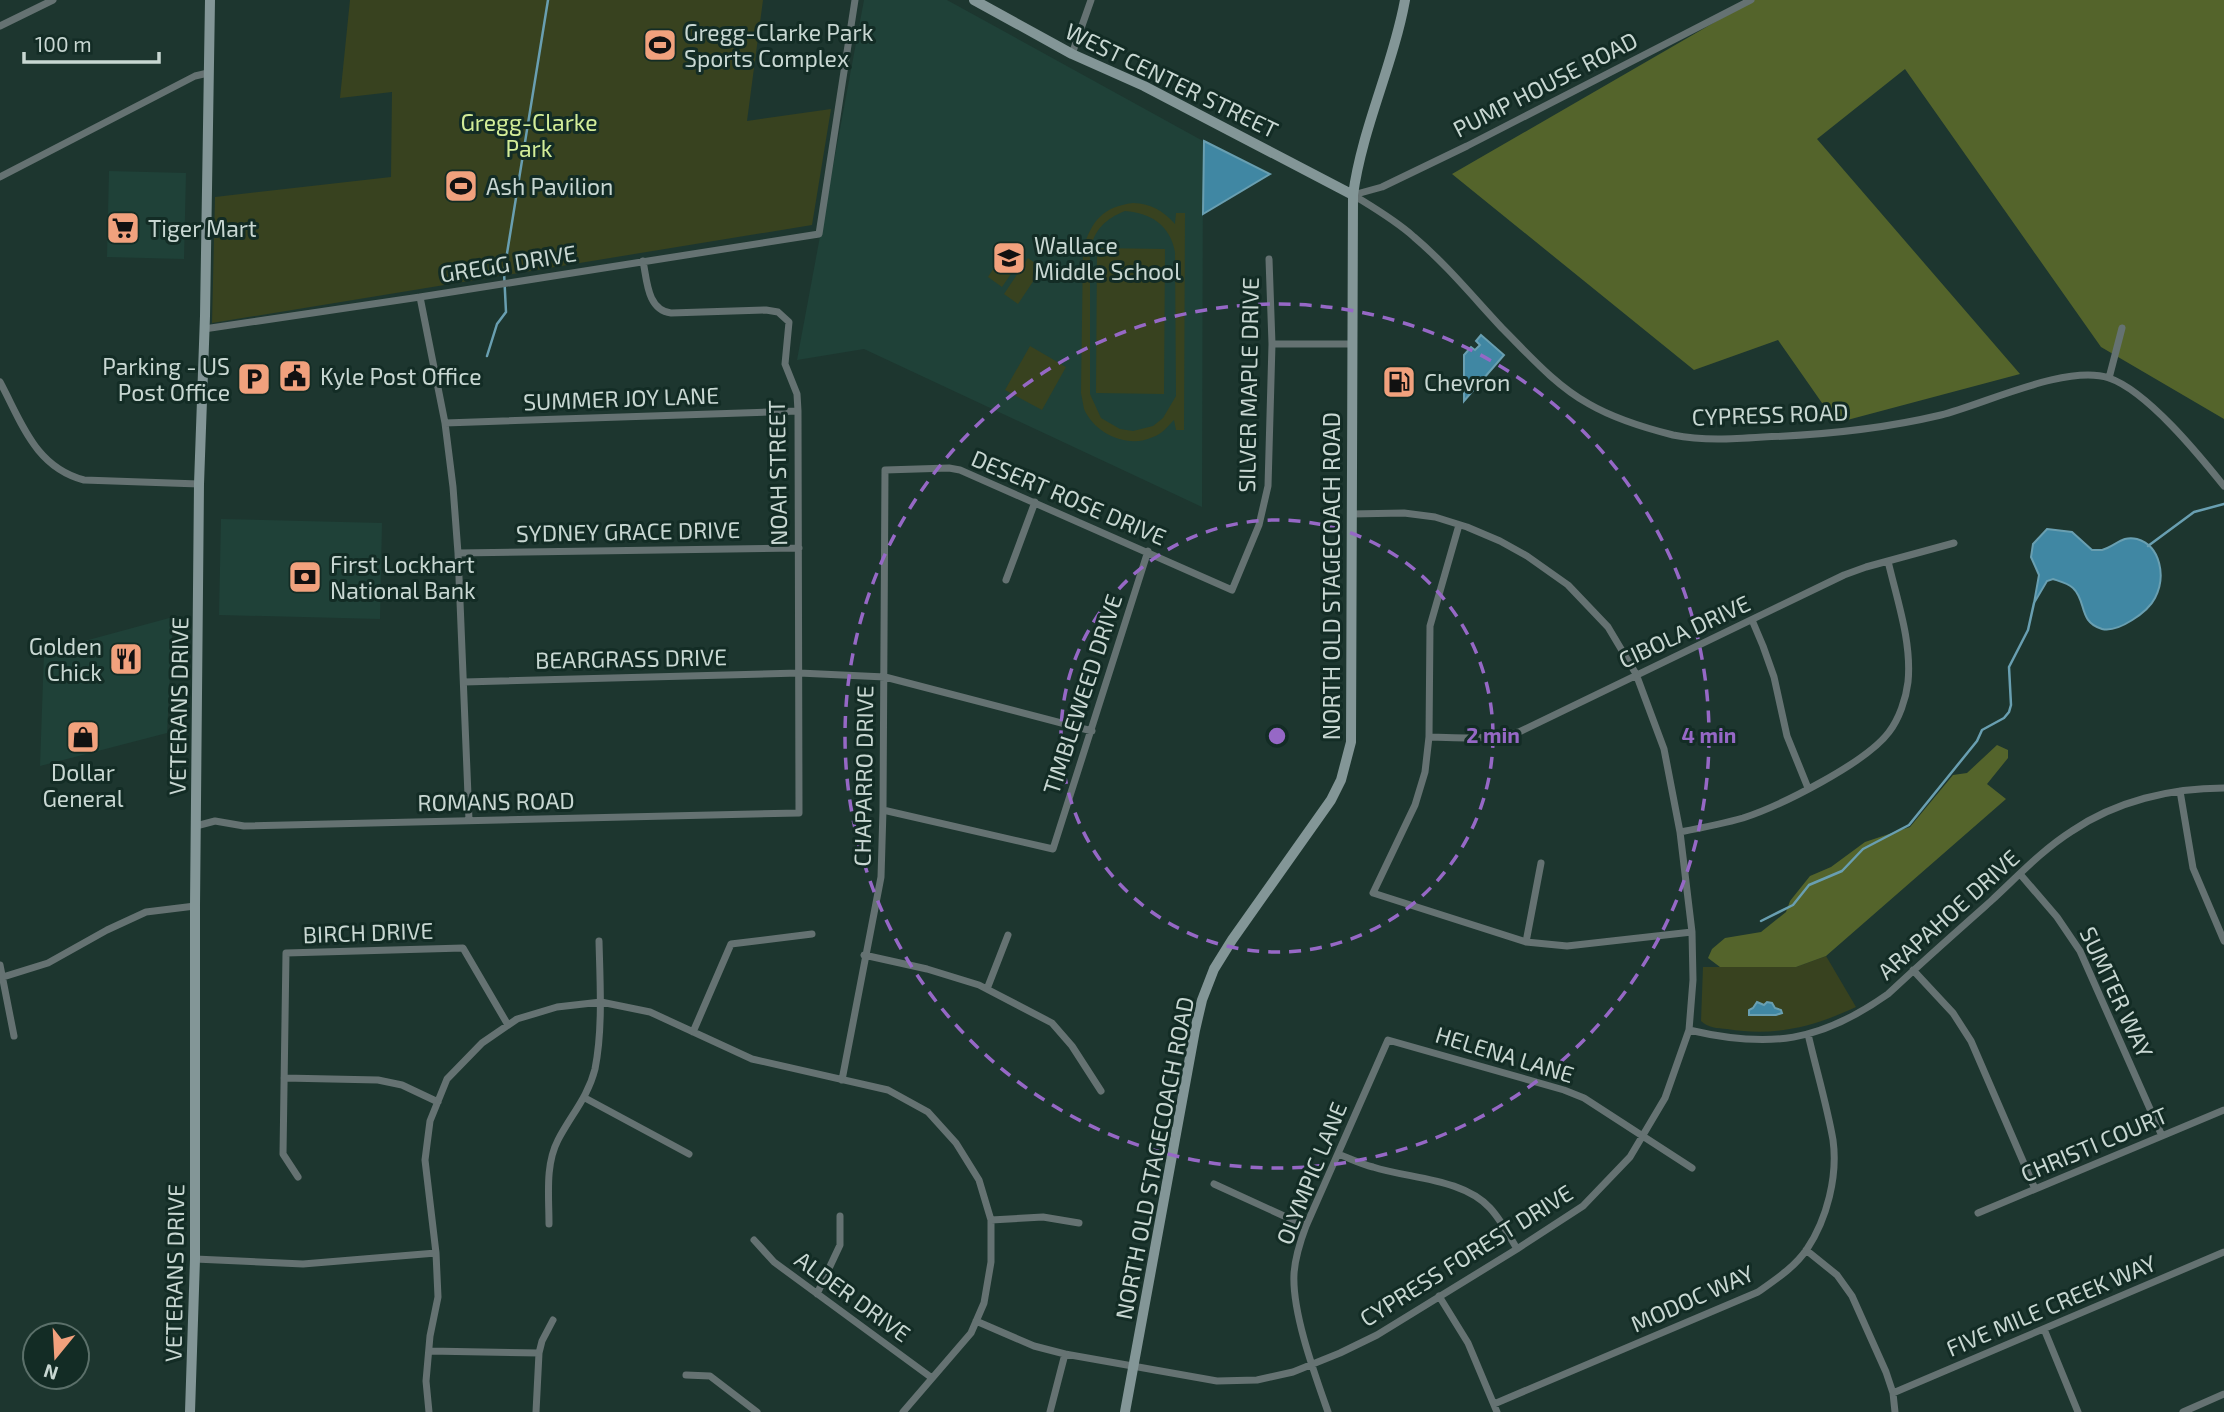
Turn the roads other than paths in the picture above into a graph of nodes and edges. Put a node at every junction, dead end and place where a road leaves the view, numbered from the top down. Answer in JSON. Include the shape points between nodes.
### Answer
{"nodes":[{"id":1,"x":53,"y":0,"type":"edge"},
{"id":2,"x":210,"y":0,"type":"edge"},
{"id":3,"x":855,"y":0,"type":"edge"},
{"id":4,"x":974,"y":0,"type":"edge"},
{"id":5,"x":1091,"y":0,"type":"edge"},
{"id":6,"x":1405,"y":0,"type":"edge"},
{"id":7,"x":1751,"y":0,"type":"edge"},
{"id":8,"x":38,"y":3,"type":"edge"},
{"id":9,"x":0,"y":26,"type":"edge"},
{"id":10,"x":1072,"y":54,"type":"junction"},
{"id":11,"x":208,"y":73,"type":"junction"},
{"id":12,"x":0,"y":177,"type":"edge"},
{"id":13,"x":1353,"y":195,"type":"junction"},
{"id":14,"x":1269,"y":259,"type":"dead end"},
{"id":15,"x":643,"y":261,"type":"junction"},
{"id":16,"x":420,"y":298,"type":"junction"},
{"id":17,"x":2122,"y":328,"type":"dead end"},
{"id":18,"x":204,"y":329,"type":"junction"},
{"id":19,"x":1272,"y":344,"type":"junction"},
{"id":20,"x":1352,"y":344,"type":"junction"},
{"id":21,"x":2109,"y":378,"type":"junction"},
{"id":22,"x":0,"y":382,"type":"edge"},
{"id":23,"x":798,"y":411,"type":"junction"},
{"id":24,"x":445,"y":423,"type":"junction"},
{"id":25,"x":885,"y":470,"type":"joint"},
{"id":26,"x":199,"y":484,"type":"junction"},
{"id":27,"x":2224,"y":486,"type":"edge"},
{"id":28,"x":1035,"y":502,"type":"junction"},
{"id":29,"x":1351,"y":514,"type":"junction"},
{"id":30,"x":1459,"y":525,"type":"junction"},
{"id":31,"x":1954,"y":543,"type":"dead end"},
{"id":32,"x":799,"y":548,"type":"junction"},
{"id":33,"x":1148,"y":551,"type":"junction"},
{"id":34,"x":458,"y":553,"type":"junction"},
{"id":35,"x":1888,"y":561,"type":"junction"},
{"id":36,"x":1006,"y":580,"type":"dead end"},
{"id":37,"x":1232,"y":590,"type":"joint"},
{"id":38,"x":1752,"y":620,"type":"junction"},
{"id":39,"x":799,"y":673,"type":"junction"},
{"id":40,"x":1636,"y":674,"type":"junction"},
{"id":41,"x":885,"y":677,"type":"junction"},
{"id":42,"x":464,"y":682,"type":"junction"},
{"id":43,"x":1092,"y":732,"type":"junction"},
{"id":44,"x":1429,"y":737,"type":"junction"},
{"id":45,"x":1808,"y":788,"type":"junction"},
{"id":46,"x":2224,"y":788,"type":"edge"},
{"id":47,"x":2180,"y":791,"type":"junction"},
{"id":48,"x":883,"y":810,"type":"junction"},
{"id":49,"x":799,"y":813,"type":"joint"},
{"id":50,"x":470,"y":820,"type":"junction"},
{"id":51,"x":196,"y":825,"type":"junction"},
{"id":52,"x":1680,"y":832,"type":"junction"},
{"id":53,"x":1541,"y":863,"type":"dead end"},
{"id":54,"x":2020,"y":874,"type":"junction"},
{"id":55,"x":194,"y":906,"type":"junction"},
{"id":56,"x":1692,"y":932,"type":"junction"},
{"id":57,"x":812,"y":934,"type":"dead end"},
{"id":58,"x":1008,"y":935,"type":"dead end"},
{"id":59,"x":599,"y":941,"type":"dead end"},
{"id":60,"x":2224,"y":941,"type":"edge"},
{"id":61,"x":1526,"y":942,"type":"junction"},
{"id":62,"x":864,"y":955,"type":"junction"},
{"id":63,"x":0,"y":965,"type":"edge"},
{"id":64,"x":1913,"y":970,"type":"junction"},
{"id":65,"x":1,"y":978,"type":"edge"},
{"id":66,"x":987,"y":989,"type":"junction"},
{"id":67,"x":601,"y":1002,"type":"junction"},
{"id":68,"x":508,"y":1025,"type":"junction"},
{"id":69,"x":1689,"y":1030,"type":"junction"},
{"id":70,"x":693,"y":1032,"type":"junction"},
{"id":71,"x":1808,"y":1034,"type":"junction"},
{"id":72,"x":14,"y":1036,"type":"dead end"},
{"id":73,"x":1388,"y":1040,"type":"joint"},
{"id":74,"x":284,"y":1078,"type":"junction"},
{"id":75,"x":842,"y":1080,"type":"junction"},
{"id":76,"x":1101,"y":1091,"type":"dead end"},
{"id":77,"x":585,"y":1098,"type":"junction"},
{"id":78,"x":438,"y":1102,"type":"junction"},
{"id":79,"x":2224,"y":1110,"type":"edge"},
{"id":80,"x":1643,"y":1136,"type":"junction"},
{"id":81,"x":2162,"y":1136,"type":"junction"},
{"id":82,"x":689,"y":1154,"type":"dead end"},
{"id":83,"x":1338,"y":1154,"type":"junction"},
{"id":84,"x":1692,"y":1168,"type":"dead end"},
{"id":85,"x":298,"y":1177,"type":"dead end"},
{"id":86,"x":1214,"y":1184,"type":"dead end"},
{"id":87,"x":2035,"y":1189,"type":"junction"},
{"id":88,"x":1979,"y":1213,"type":"dead end"},
{"id":89,"x":840,"y":1216,"type":"dead end"},
{"id":90,"x":991,"y":1220,"type":"junction"},
{"id":91,"x":1079,"y":1223,"type":"dead end"},
{"id":92,"x":549,"y":1224,"type":"dead end"},
{"id":93,"x":1306,"y":1226,"type":"junction"},
{"id":94,"x":754,"y":1240,"type":"dead end"},
{"id":95,"x":1517,"y":1249,"type":"junction"},
{"id":96,"x":1806,"y":1250,"type":"junction"},
{"id":97,"x":2224,"y":1252,"type":"edge"},
{"id":98,"x":436,"y":1253,"type":"junction"},
{"id":99,"x":195,"y":1259,"type":"junction"},
{"id":100,"x":817,"y":1294,"type":"junction"},
{"id":101,"x":1439,"y":1296,"type":"junction"},
{"id":102,"x":554,"y":1320,"type":"dead end"},
{"id":103,"x":976,"y":1321,"type":"junction"},
{"id":104,"x":2044,"y":1329,"type":"junction"},
{"id":105,"x":429,"y":1351,"type":"junction"},
{"id":106,"x":539,"y":1353,"type":"junction"},
{"id":107,"x":1065,"y":1354,"type":"junction"},
{"id":108,"x":1133,"y":1366,"type":"junction"},
{"id":109,"x":1312,"y":1366,"type":"junction"},
{"id":110,"x":686,"y":1375,"type":"dead end"},
{"id":111,"x":932,"y":1378,"type":"junction"},
{"id":112,"x":1893,"y":1393,"type":"junction"},
{"id":113,"x":2224,"y":1394,"type":"edge"},
{"id":114,"x":1496,"y":1408,"type":"edge"},
{"id":115,"x":753,"y":1411,"type":"edge"},
{"id":116,"x":190,"y":1412,"type":"edge"},
{"id":117,"x":429,"y":1412,"type":"edge"},
{"id":118,"x":536,"y":1412,"type":"edge"},
{"id":119,"x":903,"y":1412,"type":"edge"},
{"id":120,"x":1050,"y":1412,"type":"edge"},
{"id":121,"x":1125,"y":1412,"type":"edge"},
{"id":122,"x":1328,"y":1412,"type":"edge"},
{"id":123,"x":1895,"y":1412,"type":"edge"},
{"id":124,"x":2078,"y":1412,"type":"edge"},
{"id":125,"x":2183,"y":1412,"type":"edge"}],
"edges":[{"from":1,"to":8,"type":"street"},
{"from":2,"to":11,"type":"street","name":"VETERANS DRIVE"},
{"from":3,"to":15,"type":"street","name":"GREGG DRIVE","via":[[819,234]]},
{"from":4,"to":10,"type":"street","name":"WEST CENTER STREET"},
{"from":5,"to":10,"type":"street"},
{"from":6,"to":13,"type":"street","name":"NORTH OLD STAGECOACH ROAD","via":[[1357,166]]},
{"from":7,"to":13,"type":"street","name":"PUMP HOUSE ROAD","via":[[1455,152],[1382,187]]},
{"from":8,"to":9,"type":"street"},
{"from":10,"to":13,"type":"street","name":"WEST CENTER STREET","via":[[1144,86]]},
{"from":11,"to":12,"type":"street"},
{"from":11,"to":18,"type":"street","name":"VETERANS DRIVE"},
{"from":13,"to":20,"type":"street","name":"NORTH OLD STAGECOACH ROAD"},
{"from":13,"to":21,"type":"street","name":"CYPRESS ROAD","via":[[1415,237],[1555,381],[1588,404],[1625,421],[1675,435],[1714,439],[1860,430],[1943,415],[2077,375]]},
{"from":14,"to":19,"type":"street","name":"SILVER MAPLE DRIVE"},
{"from":15,"to":16,"type":"street","name":"GREGG DRIVE"},
{"from":15,"to":23,"type":"street","name":"NOAH STREET","via":[[652,302],[660,311],[766,310],[783,315],[790,327],[785,364],[797,394]]},
{"from":16,"to":18,"type":"street","name":"GREGG DRIVE"},
{"from":16,"to":24,"type":"street"},
{"from":17,"to":21,"type":"street"},
{"from":18,"to":26,"type":"street","name":"VETERANS DRIVE"},
{"from":19,"to":20,"type":"street"},
{"from":19,"to":37,"type":"street","name":"SILVER MAPLE DRIVE","via":[[1268,486],[1259,525]]},
{"from":20,"to":29,"type":"street","name":"NORTH OLD STAGECOACH ROAD"},
{"from":21,"to":27,"type":"street","name":"CYPRESS ROAD","via":[[2132,391],[2172,426]]},
{"from":22,"to":26,"type":"street","via":[[32,443],[48,463],[71,477]]},
{"from":23,"to":24,"type":"street","name":"SUMMER JOY LANE"},
{"from":23,"to":32,"type":"street","name":"NOAH STREET"},
{"from":24,"to":34,"type":"street"},
{"from":25,"to":28,"type":"street","name":"DESERT ROSE DRIVE","via":[[960,470]]},
{"from":25,"to":41,"type":"street","name":"CHAPARRO DRIVE"},
{"from":26,"to":51,"type":"street","name":"VETERANS DRIVE"},
{"from":28,"to":33,"type":"street","name":"DESERT ROSE DRIVE"},
{"from":28,"to":36,"type":"street"},
{"from":29,"to":30,"type":"street","name":"CYPRESS FOREST DRIVE","via":[[1404,513]]},
{"from":29,"to":108,"type":"street","name":"NORTH OLD STAGECOACH ROAD","via":[[1352,727],[1346,762],[1331,800],[1232,940],[1202,1000]]},
{"from":30,"to":40,"type":"street","name":"CYPRESS FOREST DRIVE","via":[[1500,541],[1569,585],[1608,627]]},
{"from":30,"to":44,"type":"street","via":[[1430,626]]},
{"from":31,"to":35,"type":"street","name":"CIBOLA DRIVE"},
{"from":32,"to":34,"type":"street","name":"SYDNEY GRACE DRIVE"},
{"from":32,"to":39,"type":"street","name":"NOAH STREET"},
{"from":33,"to":37,"type":"street","name":"DESERT ROSE DRIVE"},
{"from":33,"to":43,"type":"street","name":"TIMBLEWEED DRIVE"},
{"from":34,"to":42,"type":"street"},
{"from":35,"to":38,"type":"street","name":"CIBOLA DRIVE","via":[[1844,575]]},
{"from":35,"to":45,"type":"street","via":[[1908,661],[1901,710],[1889,733],[1866,754]]},
{"from":38,"to":40,"type":"street","name":"CIBOLA DRIVE"},
{"from":38,"to":45,"type":"street"},
{"from":39,"to":41,"type":"street","name":"BEARGRASS DRIVE"},
{"from":39,"to":42,"type":"street","name":"BEARGRASS DRIVE"},
{"from":39,"to":49,"type":"street","name":"NOAH STREET"},
{"from":40,"to":44,"type":"street","name":"CIBOLA DRIVE","via":[[1519,732],[1499,737]]},
{"from":40,"to":52,"type":"street","name":"CYPRESS FOREST DRIVE","via":[[1664,749]]},
{"from":41,"to":43,"type":"street"},
{"from":41,"to":48,"type":"street","name":"CHAPARRO DRIVE"},
{"from":42,"to":50,"type":"street"},
{"from":43,"to":48,"type":"street","name":"TIMBLEWEED DRIVE","via":[[1053,849]]},
{"from":44,"to":61,"type":"street","via":[[1415,805],[1373,893]]},
{"from":45,"to":52,"type":"street","via":[[1743,818]]},
{"from":46,"to":47,"type":"street","name":"ARAPAHOE DRIVE"},
{"from":47,"to":54,"type":"street","name":"ARAPAHOE DRIVE","via":[[2111,809],[2072,830]]},
{"from":47,"to":60,"type":"street","via":[[2193,868]]},
{"from":48,"to":62,"type":"street","name":"CHAPARRO DRIVE","via":[[880,877]]},
{"from":49,"to":50,"type":"street","name":"ROMANS ROAD"},
{"from":50,"to":51,"type":"street","name":"ROMANS ROAD","via":[[244,826],[215,821]]},
{"from":51,"to":55,"type":"street","name":"VETERANS DRIVE"},
{"from":52,"to":56,"type":"street","name":"CYPRESS FOREST DRIVE"},
{"from":53,"to":61,"type":"street"},
{"from":54,"to":64,"type":"street","name":"ARAPAHOE DRIVE"},
{"from":54,"to":81,"type":"street","name":"SUMTER WAY","via":[[2080,951]]},
{"from":55,"to":65,"type":"street","via":[[146,912],[48,963]]},
{"from":55,"to":99,"type":"street","name":"VETERANS DRIVE"},
{"from":56,"to":61,"type":"street","via":[[1567,946]]},
{"from":56,"to":69,"type":"street","name":"CYPRESS FOREST DRIVE"},
{"from":57,"to":70,"type":"street","via":[[731,944]]},
{"from":58,"to":66,"type":"street"},
{"from":59,"to":67,"type":"street"},
{"from":62,"to":66,"type":"street","via":[[927,968]]},
{"from":62,"to":75,"type":"street","name":"CHAPARRO DRIVE"},
{"from":63,"to":65,"type":"street"},
{"from":64,"to":71,"type":"street","name":"ARAPAHOE DRIVE","via":[[1862,1012]]},
{"from":64,"to":87,"type":"street","via":[[1953,1013],[1971,1041]]},
{"from":65,"to":72,"type":"street"},
{"from":66,"to":76,"type":"street","via":[[1052,1023]]},
{"from":67,"to":68,"type":"street","via":[[557,1007]]},
{"from":67,"to":70,"type":"street","via":[[650,1012]]},
{"from":67,"to":77,"type":"street","via":[[595,1068]]},
{"from":68,"to":74,"type":"street","name":"BIRCH DRIVE","via":[[463,948],[286,954]]},
{"from":68,"to":78,"type":"street","via":[[482,1042],[447,1079]]},
{"from":69,"to":71,"type":"street","name":"ARAPAHOE DRIVE","via":[[1752,1041]]},
{"from":69,"to":80,"type":"street","name":"CYPRESS FOREST DRIVE","via":[[1665,1098]]},
{"from":70,"to":75,"type":"street","via":[[752,1059]]},
{"from":71,"to":96,"type":"street","name":"MODOC WAY","via":[[1833,1142],[1834,1168],[1830,1193]]},
{"from":73,"to":80,"type":"street","name":"HELENA LANE","via":[[1564,1090]]},
{"from":73,"to":83,"type":"street","name":"OLYMPIC LANE"},
{"from":74,"to":78,"type":"street","via":[[378,1080],[402,1085]]},
{"from":74,"to":85,"type":"street","name":"BIRCH DRIVE","via":[[283,1154]]},
{"from":75,"to":90,"type":"street","via":[[888,1090],[928,1112],[956,1143],[979,1180]]},
{"from":77,"to":82,"type":"street"},
{"from":77,"to":92,"type":"street","via":[[557,1141],[550,1163]]},
{"from":78,"to":98,"type":"street","via":[[430,1121],[425,1160]]},
{"from":79,"to":81,"type":"street","name":"CHRISTI COURT"},
{"from":80,"to":84,"type":"street","name":"HELENA LANE"},
{"from":80,"to":95,"type":"street","name":"CYPRESS FOREST DRIVE","via":[[1630,1157],[1583,1206]]},
{"from":81,"to":87,"type":"street","name":"CHRISTI COURT"},
{"from":83,"to":93,"type":"street","name":"OLYMPIC LANE"},
{"from":83,"to":95,"type":"street","via":[[1471,1195],[1489,1207]]},
{"from":86,"to":93,"type":"street"},
{"from":87,"to":88,"type":"street","name":"CHRISTI COURT"},
{"from":89,"to":100,"type":"street","via":[[840,1245]]},
{"from":90,"to":91,"type":"street","via":[[1043,1217]]},
{"from":90,"to":103,"type":"street","via":[[991,1262]]},
{"from":93,"to":109,"type":"street","name":"OLYMPIC LANE","via":[[1294,1277]]},
{"from":94,"to":100,"type":"street","name":"ALDER DRIVE","via":[[774,1262]]},
{"from":95,"to":101,"type":"street","name":"CYPRESS FOREST DRIVE"},
{"from":96,"to":112,"type":"street","via":[[1837,1275],[1852,1296]]},
{"from":96,"to":114,"type":"street","name":"MODOC WAY","via":[[1758,1292]]},
{"from":97,"to":104,"type":"street","name":"FIVE MILE CREEK WAY"},
{"from":98,"to":99,"type":"street","via":[[303,1264]]},
{"from":98,"to":105,"type":"street","via":[[438,1297]]},
{"from":99,"to":116,"type":"street","name":"VETERANS DRIVE"},
{"from":100,"to":111,"type":"street","name":"ALDER DRIVE"},
{"from":101,"to":109,"type":"street","name":"CYPRESS FOREST DRIVE","via":[[1377,1335]]},
{"from":101,"to":114,"type":"street","via":[[1468,1343]]},
{"from":102,"to":106,"type":"street"},
{"from":103,"to":107,"type":"street","name":"CYPRESS FOREST DRIVE"},
{"from":103,"to":111,"type":"street"},
{"from":104,"to":112,"type":"street","name":"FIVE MILE CREEK WAY"},
{"from":104,"to":124,"type":"street"},
{"from":105,"to":106,"type":"street"},
{"from":105,"to":117,"type":"street"},
{"from":106,"to":118,"type":"street"},
{"from":107,"to":108,"type":"street","name":"CYPRESS FOREST DRIVE"},
{"from":107,"to":120,"type":"street"},
{"from":108,"to":109,"type":"street","name":"CYPRESS FOREST DRIVE","via":[[1217,1381],[1257,1380]]},
{"from":108,"to":121,"type":"street","name":"NORTH OLD STAGECOACH ROAD"},
{"from":109,"to":122,"type":"street","name":"OLYMPIC LANE"},
{"from":110,"to":115,"type":"street","via":[[710,1376]]},
{"from":111,"to":119,"type":"street"},
{"from":112,"to":123,"type":"street"},
{"from":113,"to":125,"type":"street"}]}
